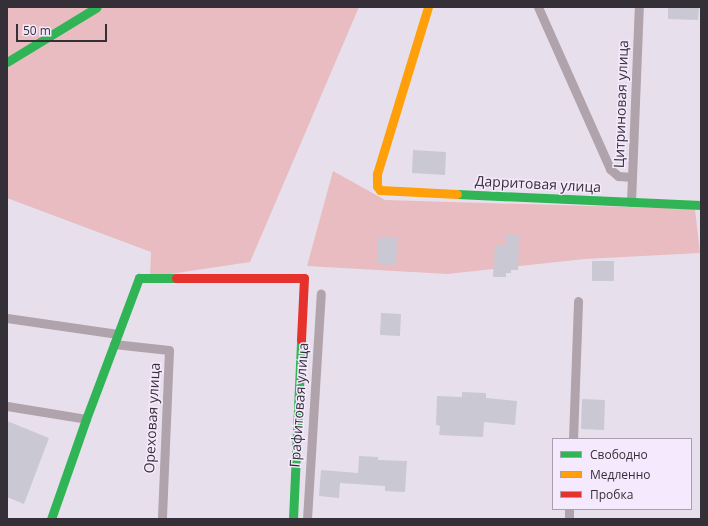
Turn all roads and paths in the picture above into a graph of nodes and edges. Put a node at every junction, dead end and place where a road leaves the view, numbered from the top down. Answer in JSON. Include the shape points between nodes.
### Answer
{"nodes":[{"id":1,"x":97,"y":7,"type":"edge"},
{"id":2,"x":428,"y":7,"type":"edge"},
{"id":3,"x":538,"y":7,"type":"edge"},
{"id":4,"x":639,"y":7,"type":"edge"},
{"id":5,"x":7,"y":62,"type":"edge"},
{"id":6,"x":632,"y":177,"type":"junction"},
{"id":7,"x":631,"y":202,"type":"junction"},
{"id":8,"x":701,"y":205,"type":"edge"},
{"id":9,"x":321,"y":293,"type":"dead end"},
{"id":10,"x":578,"y":301,"type":"dead end"},
{"id":11,"x":7,"y":318,"type":"edge"},
{"id":12,"x":118,"y":334,"type":"junction"},
{"id":13,"x":114,"y":344,"type":"junction"},
{"id":14,"x":7,"y":406,"type":"edge"},
{"id":15,"x":86,"y":419,"type":"junction"},
{"id":16,"x":573,"y":438,"type":"edge"},
{"id":17,"x":51,"y":519,"type":"edge"},
{"id":18,"x":162,"y":519,"type":"edge"},
{"id":19,"x":293,"y":519,"type":"edge"},
{"id":20,"x":306,"y":519,"type":"edge"}],
"edges":[{"from":1,"to":5,"type":"street"},
{"from":2,"to":7,"type":"street","name":"Дарритовая улица","via":[[377,174],[377,186],[380,190]]},
{"from":3,"to":6,"type":"street","via":[[610,169],[618,176]]},
{"from":4,"to":6,"type":"street","name":"Цитриновая улица"},
{"from":6,"to":7,"type":"street","name":"Цитриновая улица"},
{"from":7,"to":8,"type":"street","name":"Дарритовая улица"},
{"from":9,"to":20,"type":"street","name":"Графитовая улица"},
{"from":10,"to":16,"type":"street"},
{"from":11,"to":12,"type":"street"},
{"from":12,"to":13,"type":"street"},
{"from":12,"to":19,"type":"street","via":[[139,278],[304,278]]},
{"from":13,"to":15,"type":"street"},
{"from":13,"to":18,"type":"street","name":"Ореховая улица","via":[[169,350]]},
{"from":14,"to":15,"type":"street"},
{"from":15,"to":17,"type":"street"}]}
